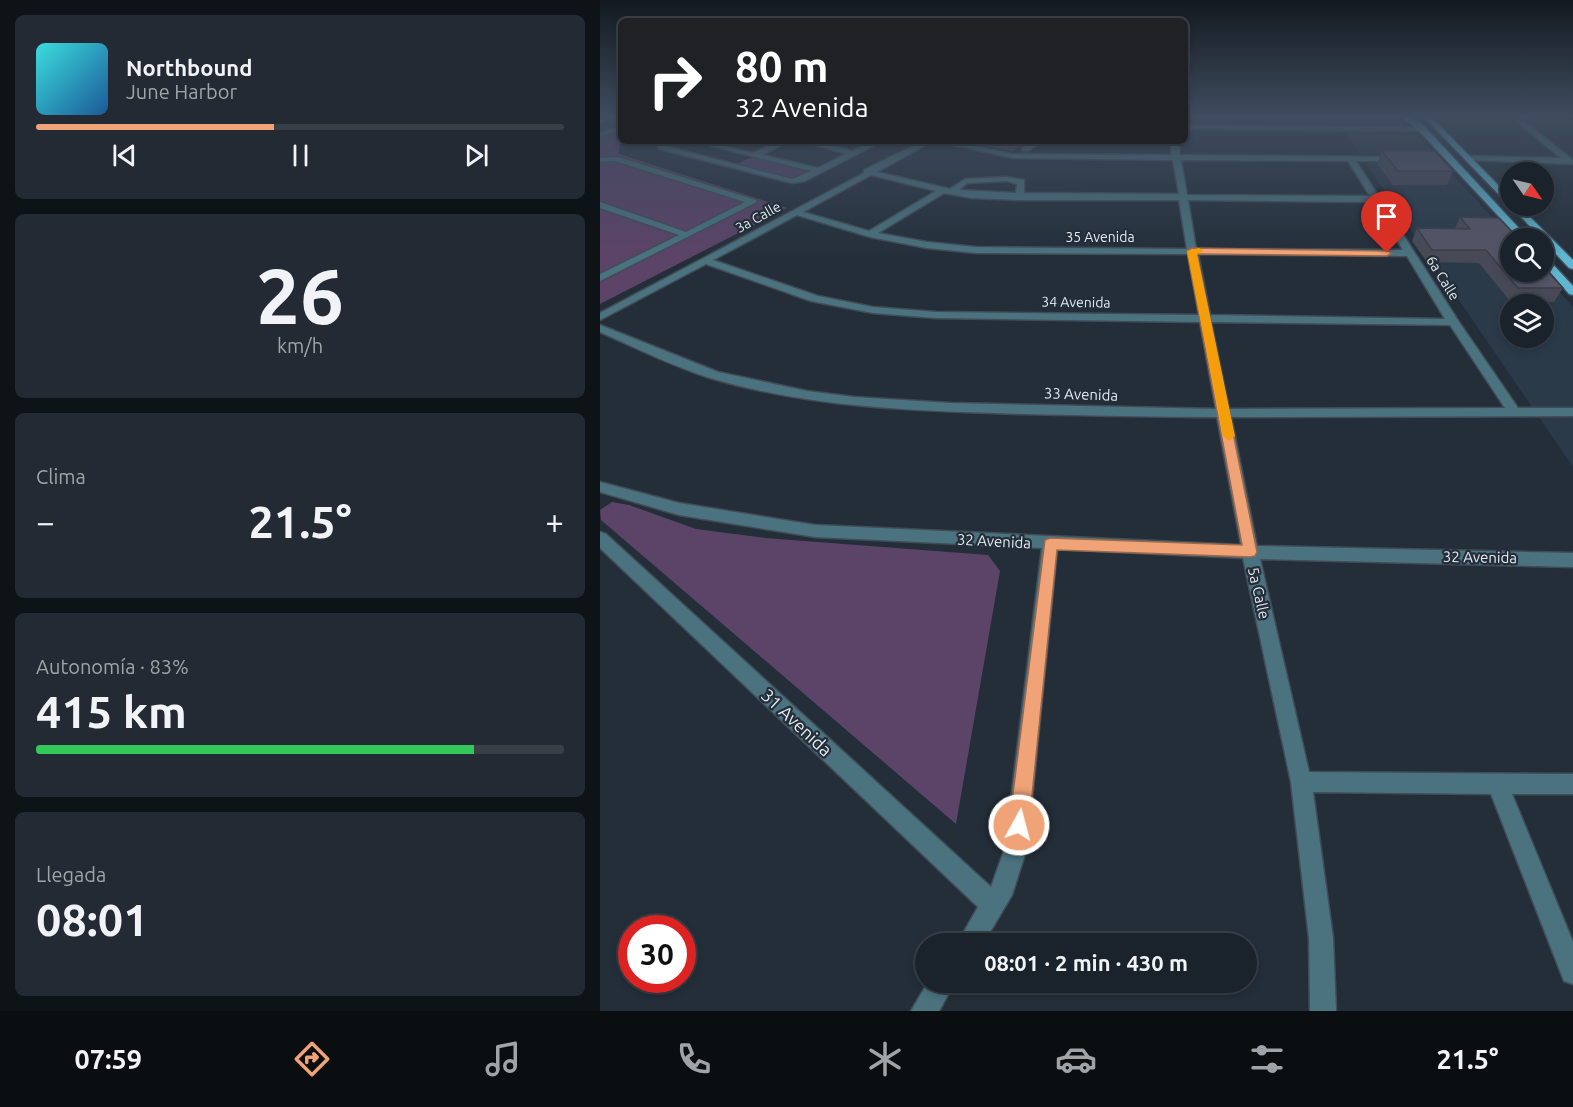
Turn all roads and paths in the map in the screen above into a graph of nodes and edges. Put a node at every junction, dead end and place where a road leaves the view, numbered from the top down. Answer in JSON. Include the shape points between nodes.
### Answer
{"nodes":[{"id":1,"x":628,"y":163,"type":"edge"},
{"id":2,"x":726,"y":163,"type":"edge"},
{"id":3,"x":737,"y":163,"type":"edge"},
{"id":4,"x":787,"y":163,"type":"edge"},
{"id":5,"x":835,"y":163,"type":"edge"},
{"id":6,"x":885,"y":163,"type":"edge"},
{"id":7,"x":1177,"y":163,"type":"edge"},
{"id":8,"x":1353,"y":163,"type":"edge"},
{"id":9,"x":1455,"y":163,"type":"edge"},
{"id":10,"x":1474,"y":163,"type":"edge"},
{"id":11,"x":733,"y":165,"type":"junction"},
{"id":12,"x":819,"y":171,"type":"junction"},
{"id":13,"x":867,"y":172,"type":"junction"},
{"id":14,"x":998,"y":179,"type":"junction"},
{"id":15,"x":947,"y":191,"type":"junction"},
{"id":16,"x":1500,"y":191,"type":"edge"},
{"id":17,"x":986,"y":196,"type":"junction"},
{"id":18,"x":1020,"y":197,"type":"junction"},
{"id":19,"x":1182,"y":198,"type":"junction"},
{"id":20,"x":1377,"y":199,"type":"junction"},
{"id":21,"x":600,"y":205,"type":"edge"},
{"id":22,"x":795,"y":212,"type":"junction"},
{"id":23,"x":1525,"y":216,"type":"edge"},
{"id":24,"x":1515,"y":228,"type":"edge"},
{"id":25,"x":870,"y":234,"type":"junction"},
{"id":26,"x":687,"y":235,"type":"junction"},
{"id":27,"x":1192,"y":251,"type":"junction"},
{"id":28,"x":1409,"y":254,"type":"junction"},
{"id":29,"x":706,"y":261,"type":"junction"},
{"id":30,"x":1573,"y":266,"type":"edge"},
{"id":31,"x":1554,"y":271,"type":"edge"},
{"id":32,"x":603,"y":274,"type":"edge"},
{"id":33,"x":1573,"y":292,"type":"edge"},
{"id":34,"x":600,"y":317,"type":"edge"},
{"id":35,"x":1204,"y":320,"type":"junction"},
{"id":36,"x":1453,"y":322,"type":"junction"},
{"id":37,"x":600,"y":328,"type":"edge"},
{"id":38,"x":1514,"y":412,"type":"junction"},
{"id":39,"x":1573,"y":412,"type":"edge"},
{"id":40,"x":1225,"y":414,"type":"junction"},
{"id":41,"x":607,"y":490,"type":"edge"},
{"id":42,"x":600,"y":503,"type":"edge"},
{"id":43,"x":600,"y":538,"type":"edge"},
{"id":44,"x":1050,"y":544,"type":"junction"},
{"id":45,"x":1250,"y":552,"type":"junction"},
{"id":46,"x":1573,"y":560,"type":"edge"},
{"id":47,"x":1301,"y":782,"type":"junction"},
{"id":48,"x":1497,"y":783,"type":"junction"},
{"id":49,"x":1573,"y":784,"type":"edge"},
{"id":50,"x":994,"y":906,"type":"junction"},
{"id":51,"x":976,"y":933,"type":"edge"},
{"id":52,"x":1573,"y":972,"type":"edge"},
{"id":53,"x":936,"y":993,"type":"edge"},
{"id":54,"x":924,"y":1011,"type":"edge"},
{"id":55,"x":1323,"y":1011,"type":"edge"}],
"edges":[{"from":1,"to":26,"type":"street","via":[[753,202]]},
{"from":2,"to":11,"type":"street"},
{"from":3,"to":11,"type":"street"},
{"from":4,"to":12,"type":"street"},
{"from":5,"to":12,"type":"street"},
{"from":6,"to":13,"type":"street","name":"3a Calle"},
{"from":7,"to":19,"type":"street","name":"5a Calle"},
{"from":8,"to":20,"type":"street","name":"6a Calle"},
{"from":9,"to":24,"type":"main road"},
{"from":10,"to":16,"type":"main road"},
{"from":11,"to":12,"type":"street","via":[[797,180]]},
{"from":13,"to":15,"type":"street"},
{"from":13,"to":22,"type":"street","name":"3a Calle"},
{"from":14,"to":15,"type":"street","via":[[965,181]]},
{"from":14,"to":17,"type":"street"},
{"from":14,"to":18,"type":"street","via":[[1021,182]]},
{"from":15,"to":17,"type":"street"},
{"from":15,"to":25,"type":"street"},
{"from":17,"to":18,"type":"street"},
{"from":18,"to":19,"type":"street"},
{"from":19,"to":20,"type":"street"},
{"from":19,"to":27,"type":"street","name":"5a Calle"},
{"from":20,"to":28,"type":"street","name":"6a Calle"},
{"from":21,"to":26,"type":"street"},
{"from":22,"to":25,"type":"street","name":"35 Avenida"},
{"from":22,"to":29,"type":"street","name":"3a Calle"},
{"from":23,"to":30,"type":"main road"},
{"from":25,"to":27,"type":"street","name":"35 Avenida","via":[[976,250]]},
{"from":26,"to":32,"type":"street"},
{"from":27,"to":28,"type":"street","name":"35 Avenida"},
{"from":27,"to":35,"type":"street","name":"5a Calle"},
{"from":28,"to":36,"type":"street","name":"6a Calle"},
{"from":29,"to":34,"type":"street","name":"3a Calle"},
{"from":29,"to":35,"type":"street","name":"34 Avenida","via":[[772,285],[891,312]]},
{"from":31,"to":33,"type":"main road"},
{"from":35,"to":36,"type":"street","name":"34 Avenida"},
{"from":35,"to":40,"type":"street","name":"5a Calle"},
{"from":36,"to":38,"type":"street","name":"6a Calle"},
{"from":37,"to":40,"type":"street","name":"33 Avenida","via":[[714,375],[825,399],[898,406]]},
{"from":38,"to":39,"type":"street","name":"33 Avenida"},
{"from":38,"to":40,"type":"street","name":"33 Avenida"},
{"from":40,"to":45,"type":"street","name":"5a Calle"},
{"from":41,"to":42,"type":"street"},
{"from":41,"to":44,"type":"street","name":"32 Avenida","via":[[679,509],[815,531]]},
{"from":43,"to":50,"type":"street","name":"31 Avenida"},
{"from":44,"to":45,"type":"street","name":"32 Avenida"},
{"from":44,"to":50,"type":"street","via":[[1016,848]]},
{"from":45,"to":46,"type":"street","name":"32 Avenida"},
{"from":45,"to":47,"type":"street","name":"5a Calle"},
{"from":47,"to":48,"type":"street"},
{"from":47,"to":55,"type":"street","name":"5a Calle","via":[[1321,938]]},
{"from":48,"to":49,"type":"street"},
{"from":48,"to":52,"type":"street"},
{"from":50,"to":51,"type":"street"},
{"from":53,"to":54,"type":"street"}]}
